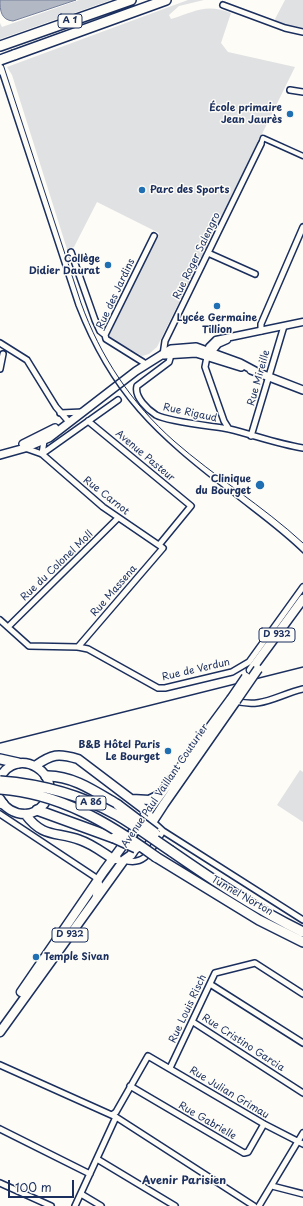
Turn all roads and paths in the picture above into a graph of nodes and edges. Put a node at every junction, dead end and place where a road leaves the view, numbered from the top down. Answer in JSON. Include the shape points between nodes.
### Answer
{"nodes":[{"id":1,"x":131,"y":0,"type":"edge"},
{"id":2,"x":166,"y":0,"type":"edge"},
{"id":3,"x":223,"y":5,"type":"dead end"},
{"id":4,"x":303,"y":32,"type":"edge"},
{"id":5,"x":4,"y":45,"type":"edge"},
{"id":6,"x":0,"y":60,"type":"edge"},
{"id":7,"x":290,"y":90,"type":"dead end"},
{"id":8,"x":303,"y":92,"type":"edge"},
{"id":9,"x":261,"y":144,"type":"joint"},
{"id":10,"x":303,"y":156,"type":"edge"},
{"id":11,"x":303,"y":227,"type":"edge"},
{"id":12,"x":154,"y":236,"type":"dead end"},
{"id":13,"x":71,"y":252,"type":"dead end"},
{"id":14,"x":208,"y":253,"type":"junction"},
{"id":15,"x":255,"y":274,"type":"dead end"},
{"id":16,"x":303,"y":322,"type":"edge"},
{"id":17,"x":284,"y":326,"type":"junction"},
{"id":18,"x":261,"y":331,"type":"junction"},
{"id":19,"x":105,"y":335,"type":"junction"},
{"id":20,"x":0,"y":343,"type":"edge"},
{"id":21,"x":208,"y":354,"type":"junction"},
{"id":22,"x":163,"y":355,"type":"junction"},
{"id":23,"x":171,"y":355,"type":"junction"},
{"id":24,"x":1,"y":356,"type":"edge"},
{"id":25,"x":146,"y":364,"type":"junction"},
{"id":26,"x":0,"y":369,"type":"edge"},
{"id":27,"x":268,"y":376,"type":"junction"},
{"id":28,"x":303,"y":390,"type":"edge"},
{"id":29,"x":118,"y":400,"type":"dead end"},
{"id":30,"x":60,"y":412,"type":"junction"},
{"id":31,"x":83,"y":412,"type":"junction"},
{"id":32,"x":88,"y":421,"type":"junction"},
{"id":33,"x":69,"y":422,"type":"junction"},
{"id":34,"x":229,"y":429,"type":"junction"},
{"id":35,"x":251,"y":436,"type":"junction"},
{"id":36,"x":44,"y":441,"type":"junction"},
{"id":37,"x":25,"y":448,"type":"junction"},
{"id":38,"x":303,"y":448,"type":"edge"},
{"id":39,"x":0,"y":450,"type":"edge"},
{"id":40,"x":42,"y":454,"type":"junction"},
{"id":41,"x":0,"y":455,"type":"edge"},
{"id":42,"x":191,"y":506,"type":"joint"},
{"id":43,"x":118,"y":518,"type":"junction"},
{"id":44,"x":161,"y":546,"type":"junction"},
{"id":45,"x":303,"y":587,"type":"edge"},
{"id":46,"x":303,"y":599,"type":"edge"},
{"id":47,"x":303,"y":607,"type":"edge"},
{"id":48,"x":0,"y":620,"type":"edge"},
{"id":49,"x":8,"y":627,"type":"junction"},
{"id":50,"x":78,"y":647,"type":"junction"},
{"id":51,"x":254,"y":670,"type":"junction"},
{"id":52,"x":302,"y":689,"type":"edge"},
{"id":53,"x":233,"y":700,"type":"junction"},
{"id":54,"x":0,"y":759,"type":"edge"},
{"id":55,"x":18,"y":763,"type":"junction"},
{"id":56,"x":35,"y":766,"type":"junction"},
{"id":57,"x":46,"y":776,"type":"junction"},
{"id":58,"x":0,"y":779,"type":"edge"},
{"id":59,"x":0,"y":789,"type":"edge"},
{"id":60,"x":160,"y":795,"type":"junction"},
{"id":61,"x":130,"y":798,"type":"junction"},
{"id":62,"x":1,"y":802,"type":"edge"},
{"id":63,"x":37,"y":810,"type":"junction"},
{"id":64,"x":0,"y":814,"type":"edge"},
{"id":65,"x":25,"y":814,"type":"junction"},
{"id":66,"x":150,"y":817,"type":"junction"},
{"id":67,"x":163,"y":831,"type":"junction"},
{"id":68,"x":171,"y":851,"type":"junction"},
{"id":69,"x":156,"y":857,"type":"junction"},
{"id":70,"x":113,"y":859,"type":"junction"},
{"id":71,"x":124,"y":860,"type":"junction"},
{"id":72,"x":98,"y":879,"type":"junction"},
{"id":73,"x":95,"y":899,"type":"junction"},
{"id":74,"x":303,"y":920,"type":"edge"},
{"id":75,"x":303,"y":932,"type":"edge"},
{"id":76,"x":303,"y":942,"type":"edge"},
{"id":77,"x":210,"y":984,"type":"junction"},
{"id":78,"x":303,"y":994,"type":"edge"},
{"id":79,"x":0,"y":1022,"type":"edge"},
{"id":80,"x":193,"y":1022,"type":"junction"},
{"id":81,"x":0,"y":1032,"type":"edge"},
{"id":82,"x":303,"y":1043,"type":"edge"},
{"id":83,"x":0,"y":1065,"type":"edge"},
{"id":84,"x":170,"y":1068,"type":"junction"},
{"id":85,"x":130,"y":1086,"type":"junction"},
{"id":86,"x":303,"y":1093,"type":"edge"},
{"id":87,"x":114,"y":1116,"type":"junction"},
{"id":88,"x":264,"y":1124,"type":"junction"},
{"id":89,"x":0,"y":1129,"type":"edge"},
{"id":90,"x":303,"y":1133,"type":"edge"},
{"id":91,"x":300,"y":1143,"type":"edge"},
{"id":92,"x":97,"y":1160,"type":"junction"},
{"id":93,"x":90,"y":1174,"type":"junction"},
{"id":94,"x":0,"y":1183,"type":"edge"},
{"id":95,"x":272,"y":1186,"type":"junction"},
{"id":96,"x":81,"y":1194,"type":"junction"},
{"id":97,"x":303,"y":1194,"type":"edge"},
{"id":98,"x":51,"y":1206,"type":"edge"},
{"id":99,"x":75,"y":1206,"type":"edge"},
{"id":100,"x":100,"y":1206,"type":"edge"},
{"id":101,"x":175,"y":1206,"type":"edge"},
{"id":102,"x":254,"y":1206,"type":"edge"},
{"id":103,"x":259,"y":1206,"type":"edge"}],
"edges":[{"from":1,"to":5,"type":"highway","number":"A 1"},
{"from":2,"to":6,"type":"highway","number":"A 1","bridge":true},
{"from":3,"to":4,"type":"street"},
{"from":7,"to":8,"type":"street"},
{"from":9,"to":10,"type":"street","via":[[263,138]]},
{"from":9,"to":14,"type":"street","name":"Rue Roger Salengro"},
{"from":11,"to":18,"type":"street","via":[[261,324]]},
{"from":12,"to":19,"type":"street","name":"Rue des Jardins"},
{"from":13,"to":19,"type":"street","via":[[95,320]]},
{"from":14,"to":15,"type":"street"},
{"from":14,"to":22,"type":"street","name":"Rue Roger Salengro","via":[[165,341]]},
{"from":16,"to":17,"type":"street"},
{"from":17,"to":18,"type":"street"},
{"from":17,"to":27,"type":"street","name":"Rue Mireille"},
{"from":18,"to":21,"type":"street","via":[[216,340],[209,347]]},
{"from":19,"to":25,"type":"street","name":"Rue des Jardins","via":[[106,340]]},
{"from":20,"to":30,"type":"street","via":[[27,360]]},
{"from":21,"to":22,"type":"main road","via":[[196,347],[186,347],[171,349]]},
{"from":21,"to":23,"type":"main road"},
{"from":21,"to":27,"type":"main road"},
{"from":21,"to":34,"type":"street","via":[[205,367]]},
{"from":22,"to":23,"type":"main road"},
{"from":22,"to":25,"type":"main road"},
{"from":23,"to":34,"type":"street","name":"Rue Rigaud","via":[[169,362],[137,386],[138,395],[147,408],[158,416]]},
{"from":24,"to":26,"type":"street"},
{"from":25,"to":31,"type":"main road"},
{"from":27,"to":28,"type":"main road"},
{"from":27,"to":35,"type":"street","name":"Rue Mireille"},
{"from":29,"to":32,"type":"street"},
{"from":30,"to":31,"type":"street"},
{"from":30,"to":33,"type":"street"},
{"from":31,"to":33,"type":"main road"},
{"from":32,"to":40,"type":"street"},
{"from":32,"to":42,"type":"street","name":"Avenue Pasteur"},
{"from":33,"to":36,"type":"main road"},
{"from":33,"to":39,"type":"main road","via":[[23,444]]},
{"from":34,"to":35,"type":"street","name":"Rue Rigaud"},
{"from":35,"to":38,"type":"street","name":"Rue Rigaud"},
{"from":36,"to":37,"type":"main road"},
{"from":36,"to":40,"type":"street"},
{"from":37,"to":40,"type":"street"},
{"from":37,"to":41,"type":"main road"},
{"from":40,"to":43,"type":"street","name":"Rue Carnot","via":[[103,508]]},
{"from":42,"to":44,"type":"street","name":"Rue Massena"},
{"from":43,"to":44,"type":"street","name":"Rue Carnot"},
{"from":43,"to":49,"type":"street","name":"Rue du Colonel Moll"},
{"from":44,"to":50,"type":"street","name":"Rue Massena"},
{"from":45,"to":50,"type":"street","name":"Rue de Verdun","via":[[249,662],[232,672],[165,688],[152,685],[103,657]]},
{"from":46,"to":51,"type":"main road","number":"D 932"},
{"from":47,"to":51,"type":"main road","number":"D 932"},
{"from":48,"to":49,"type":"street","name":"Rue de Verdun"},
{"from":49,"to":50,"type":"street","name":"Rue de Verdun","via":[[29,646]]},
{"from":51,"to":53,"type":"main road","number":"D 932","bridge":true},
{"from":52,"to":53,"type":"street","via":[[254,704]]},
{"from":53,"to":60,"type":"main road","name":"Avenue Paul Vaillant Couturier","number":"D 932"},
{"from":53,"to":66,"type":"main road","name":"Avenue Paul Vaillant Couturier","number":"D 932"},
{"from":54,"to":55,"type":"highway"},
{"from":55,"to":56,"type":"main road"},
{"from":55,"to":58,"type":"main road","via":[[5,770]]},
{"from":56,"to":57,"type":"main road"},
{"from":56,"to":61,"type":"main road","via":[[49,756],[65,755],[78,758]]},
{"from":57,"to":63,"type":"main road","via":[[49,791],[47,798]]},
{"from":57,"to":68,"type":"highway","bridge":true,"via":[[88,787],[118,805],[160,837]]},
{"from":58,"to":68,"type":"highway","number":"A 86","bridge":true,"via":[[48,788],[90,802],[116,815]]},
{"from":59,"to":69,"type":"highway","number":"A 86","bridge":true,"via":[[50,799],[84,812],[124,834]]},
{"from":60,"to":61,"type":"main road","via":[[149,800]]},
{"from":60,"to":66,"type":"main road","name":"Avenue Paul Vaillant Couturier","number":"D 932"},
{"from":61,"to":66,"type":"main road"},
{"from":62,"to":65,"type":"main road","via":[[9,810]]},
{"from":63,"to":65,"type":"main road"},
{"from":63,"to":69,"type":"highway","bridge":true,"via":[[103,833]]},
{"from":64,"to":72,"type":"street"},
{"from":65,"to":70,"type":"main road","via":[[43,830],[56,836],[80,840]]},
{"from":66,"to":67,"type":"street"},
{"from":66,"to":70,"type":"main road","name":"Avenue Paul Vaillant Couturier","number":"D 932"},
{"from":66,"to":71,"type":"main road","name":"Avenue Paul Vaillant Couturier","number":"D 932","via":[[141,840],[131,855]]},
{"from":67,"to":71,"type":"street","via":[[144,860]]},
{"from":67,"to":74,"type":"street"},
{"from":68,"to":75,"type":"highway","number":"A 86","via":[[209,878]]},
{"from":69,"to":76,"type":"highway","name":"Tunnel Norton","number":"A 86","via":[[259,920]]},
{"from":70,"to":71,"type":"main road"},
{"from":70,"to":72,"type":"main road","name":"Avenue Paul Vaillant Couturier","number":"D 932"},
{"from":71,"to":73,"type":"main road","name":"Avenue Paul Vaillant Couturier","number":"D 932"},
{"from":72,"to":73,"type":"street","name":"Avenue Paul Vaillant Couturier","via":[[100,885],[96,890]]},
{"from":72,"to":79,"type":"main road","name":"Avenue Paul Vaillant Couturier","number":"D 932"},
{"from":73,"to":81,"type":"main road","name":"Avenue Paul Vaillant Couturier","number":"D 932"},
{"from":77,"to":78,"type":"street","name":"Rue Louis Risch","via":[[215,973],[254,963]]},
{"from":77,"to":80,"type":"street","name":"Rue Louis Risch"},
{"from":77,"to":82,"type":"street"},
{"from":80,"to":84,"type":"street","name":"Rue Louis Risch"},
{"from":80,"to":86,"type":"street","name":"Rue Cristino Garcia"},
{"from":83,"to":87,"type":"street"},
{"from":84,"to":85,"type":"street","name":"Rue Julian Grimau","via":[[148,1056]]},
{"from":84,"to":88,"type":"street","name":"Rue Julian Grimau"},
{"from":85,"to":87,"type":"street"},
{"from":85,"to":88,"type":"street","name":"Rue Gabrielle","via":[[244,1153],[248,1152]]},
{"from":87,"to":92,"type":"street"},
{"from":87,"to":102,"type":"street"},
{"from":88,"to":91,"type":"street","name":"Rue Julian Grimau"},
{"from":89,"to":93,"type":"street"},
{"from":90,"to":91,"type":"street"},
{"from":91,"to":95,"type":"street"},
{"from":92,"to":93,"type":"street"},
{"from":92,"to":101,"type":"street"},
{"from":93,"to":96,"type":"street"},
{"from":94,"to":98,"type":"street"},
{"from":95,"to":97,"type":"street"},
{"from":95,"to":103,"type":"street"},
{"from":96,"to":99,"type":"street"},
{"from":96,"to":100,"type":"street"}]}
